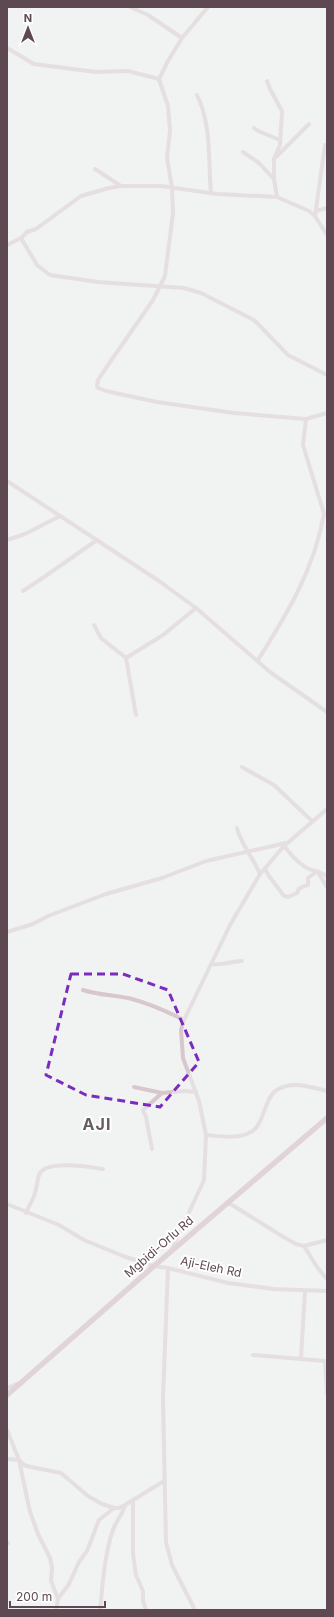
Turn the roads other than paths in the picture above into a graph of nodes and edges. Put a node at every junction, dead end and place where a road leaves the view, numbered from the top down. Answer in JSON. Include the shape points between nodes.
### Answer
{"nodes":[{"id":1,"x":130,"y":7,"type":"edge"},
{"id":2,"x":208,"y":7,"type":"edge"},
{"id":3,"x":182,"y":38,"type":"junction"},
{"id":4,"x":7,"y":48,"type":"edge"},
{"id":5,"x":160,"y":78,"type":"junction"},
{"id":6,"x":267,"y":81,"type":"dead end"},
{"id":7,"x":197,"y":96,"type":"dead end"},
{"id":8,"x":309,"y":124,"type":"dead end"},
{"id":9,"x":254,"y":128,"type":"dead end"},
{"id":10,"x":280,"y":140,"type":"junction"},
{"id":11,"x":326,"y":145,"type":"dead end"},
{"id":12,"x":243,"y":152,"type":"dead end"},
{"id":13,"x":274,"y":159,"type":"junction"},
{"id":14,"x":95,"y":168,"type":"dead end"},
{"id":15,"x":274,"y":178,"type":"junction"},
{"id":16,"x":121,"y":186,"type":"junction"},
{"id":17,"x":172,"y":188,"type":"junction"},
{"id":18,"x":210,"y":193,"type":"junction"},
{"id":19,"x":277,"y":197,"type":"junction"},
{"id":20,"x":327,"y":208,"type":"edge"},
{"id":21,"x":316,"y":211,"type":"junction"},
{"id":22,"x":315,"y":216,"type":"junction"},
{"id":23,"x":327,"y":235,"type":"edge"},
{"id":24,"x":21,"y":238,"type":"junction"},
{"id":25,"x":7,"y":245,"type":"edge"},
{"id":26,"x":160,"y":286,"type":"junction"},
{"id":27,"x":327,"y":375,"type":"edge"},
{"id":28,"x":327,"y":413,"type":"edge"},
{"id":29,"x":306,"y":419,"type":"junction"},
{"id":30,"x":7,"y":481,"type":"edge"},
{"id":31,"x":60,"y":516,"type":"junction"},
{"id":32,"x":7,"y":540,"type":"edge"},
{"id":33,"x":97,"y":540,"type":"junction"},
{"id":34,"x":23,"y":591,"type":"dead end"},
{"id":35,"x":196,"y":608,"type":"junction"},
{"id":36,"x":94,"y":625,"type":"dead end"},
{"id":37,"x":126,"y":658,"type":"junction"},
{"id":38,"x":258,"y":660,"type":"junction"},
{"id":39,"x":327,"y":712,"type":"edge"},
{"id":40,"x":136,"y":715,"type":"dead end"},
{"id":41,"x":242,"y":767,"type":"dead end"},
{"id":42,"x":327,"y":809,"type":"edge"},
{"id":43,"x":312,"y":821,"type":"junction"},
{"id":44,"x":237,"y":828,"type":"dead end"},
{"id":45,"x":286,"y":844,"type":"junction"},
{"id":46,"x":249,"y":851,"type":"junction"},
{"id":47,"x":265,"y":868,"type":"junction"},
{"id":48,"x":317,"y":871,"type":"junction"},
{"id":49,"x":260,"y":874,"type":"junction"},
{"id":50,"x":327,"y":876,"type":"edge"},
{"id":51,"x":327,"y":887,"type":"edge"},
{"id":52,"x":7,"y":932,"type":"edge"},
{"id":53,"x":242,"y":961,"type":"dead end"},
{"id":54,"x":211,"y":964,"type":"junction"},
{"id":55,"x":83,"y":990,"type":"dead end"},
{"id":56,"x":184,"y":1020,"type":"junction"},
{"id":57,"x":134,"y":1087,"type":"dead end"},
{"id":58,"x":327,"y":1091,"type":"edge"},
{"id":59,"x":196,"y":1092,"type":"junction"},
{"id":60,"x":162,"y":1093,"type":"junction"},
{"id":61,"x":327,"y":1118,"type":"edge"},
{"id":62,"x":206,"y":1135,"type":"junction"},
{"id":63,"x":152,"y":1149,"type":"dead end"},
{"id":64,"x":103,"y":1168,"type":"dead end"},
{"id":65,"x":229,"y":1203,"type":"junction"},
{"id":66,"x":7,"y":1204,"type":"edge"},
{"id":67,"x":26,"y":1213,"type":"junction"},
{"id":68,"x":327,"y":1240,"type":"edge"},
{"id":69,"x":304,"y":1246,"type":"junction"},
{"id":70,"x":172,"y":1250,"type":"junction"},
{"id":71,"x":154,"y":1266,"type":"junction"},
{"id":72,"x":168,"y":1268,"type":"junction"},
{"id":73,"x":327,"y":1279,"type":"edge"},
{"id":74,"x":305,"y":1291,"type":"junction"},
{"id":75,"x":327,"y":1291,"type":"edge"},
{"id":76,"x":253,"y":1355,"type":"dead end"},
{"id":77,"x":301,"y":1358,"type":"junction"},
{"id":78,"x":23,"y":1381,"type":"junction"},
{"id":79,"x":7,"y":1388,"type":"edge"},
{"id":80,"x":327,"y":1393,"type":"edge"},
{"id":81,"x":7,"y":1394,"type":"edge"},
{"id":82,"x":7,"y":1430,"type":"edge"},
{"id":83,"x":7,"y":1459,"type":"edge"},
{"id":84,"x":18,"y":1460,"type":"junction"},
{"id":85,"x":164,"y":1481,"type":"junction"},
{"id":86,"x":133,"y":1500,"type":"junction"},
{"id":87,"x":125,"y":1505,"type":"junction"},
{"id":88,"x":114,"y":1508,"type":"junction"},
{"id":89,"x":58,"y":1599,"type":"junction"},
{"id":90,"x":56,"y":1610,"type":"edge"},
{"id":91,"x":100,"y":1610,"type":"edge"},
{"id":92,"x":146,"y":1610,"type":"edge"},
{"id":93,"x":195,"y":1610,"type":"edge"}],
"edges":[{"from":1,"to":3,"type":"street"},
{"from":2,"to":3,"type":"street"},
{"from":3,"to":5,"type":"street"},
{"from":4,"to":5,"type":"street","via":[[34,64],[96,72],[128,71]]},
{"from":5,"to":17,"type":"street","via":[[168,106],[170,130],[167,158]]},
{"from":6,"to":10,"type":"street","via":[[282,111]]},
{"from":7,"to":18,"type":"street","via":[[208,131]]},
{"from":8,"to":13,"type":"street"},
{"from":9,"to":10,"type":"street"},
{"from":10,"to":13,"type":"street"},
{"from":11,"to":21,"type":"street"},
{"from":12,"to":15,"type":"street"},
{"from":13,"to":15,"type":"street"},
{"from":14,"to":16,"type":"street"},
{"from":15,"to":19,"type":"street"},
{"from":16,"to":17,"type":"street"},
{"from":16,"to":24,"type":"street","via":[[81,196]]},
{"from":17,"to":18,"type":"street"},
{"from":17,"to":26,"type":"street","via":[[173,213],[165,276]]},
{"from":18,"to":19,"type":"street"},
{"from":19,"to":22,"type":"street","via":[[302,207]]},
{"from":20,"to":21,"type":"street"},
{"from":21,"to":22,"type":"street"},
{"from":22,"to":23,"type":"street"},
{"from":24,"to":25,"type":"street"},
{"from":24,"to":26,"type":"street","via":[[37,265],[50,274],[98,282]]},
{"from":26,"to":27,"type":"street","via":[[192,289],[245,314],[288,355]]},
{"from":26,"to":29,"type":"street","via":[[101,374],[96,384],[98,388],[186,407]]},
{"from":28,"to":29,"type":"street"},
{"from":29,"to":38,"type":"street","via":[[303,445],[324,514],[322,525],[309,569],[290,608]]},
{"from":30,"to":31,"type":"street"},
{"from":31,"to":32,"type":"street"},
{"from":31,"to":33,"type":"street"},
{"from":33,"to":34,"type":"street"},
{"from":33,"to":35,"type":"street"},
{"from":35,"to":37,"type":"street","via":[[163,635]]},
{"from":35,"to":38,"type":"street"},
{"from":36,"to":37,"type":"street","via":[[101,638]]},
{"from":37,"to":40,"type":"street"},
{"from":38,"to":39,"type":"street","via":[[270,672]]},
{"from":41,"to":43,"type":"street","via":[[274,785]]},
{"from":42,"to":43,"type":"street"},
{"from":43,"to":45,"type":"street"},
{"from":44,"to":46,"type":"street"},
{"from":45,"to":46,"type":"street"},
{"from":45,"to":47,"type":"street"},
{"from":45,"to":48,"type":"street","via":[[293,858],[311,871]]},
{"from":46,"to":49,"type":"street"},
{"from":46,"to":52,"type":"street","via":[[206,861],[162,878],[106,894]]},
{"from":47,"to":48,"type":"street","via":[[284,896],[288,897],[308,885],[308,878]]},
{"from":47,"to":49,"type":"street"},
{"from":48,"to":50,"type":"street"},
{"from":48,"to":51,"type":"street"},
{"from":49,"to":54,"type":"street"},
{"from":53,"to":54,"type":"street"},
{"from":54,"to":56,"type":"street"},
{"from":55,"to":56,"type":"street","via":[[133,999]]},
{"from":56,"to":59,"type":"street","via":[[181,1030],[183,1058]]},
{"from":57,"to":60,"type":"street"},
{"from":58,"to":62,"type":"street","via":[[289,1084],[274,1092],[259,1125],[249,1134]]},
{"from":59,"to":60,"type":"street"},
{"from":59,"to":62,"type":"street"},
{"from":60,"to":63,"type":"street","via":[[143,1110]]},
{"from":61,"to":65,"type":"main road","name":"Mgbidi-Orlu Rd"},
{"from":62,"to":70,"type":"street","via":[[204,1180]]},
{"from":64,"to":67,"type":"street","via":[[67,1164],[41,1172]]},
{"from":65,"to":69,"type":"street","via":[[282,1236]]},
{"from":65,"to":70,"type":"main road","name":"Mgbidi-Orlu Rd"},
{"from":66,"to":67,"type":"street","name":"Aji-Eleh Rd"},
{"from":67,"to":71,"type":"street","name":"Aji-Eleh Rd"},
{"from":68,"to":69,"type":"street"},
{"from":69,"to":73,"type":"street"},
{"from":70,"to":71,"type":"main road","name":"Mgbidi-Orlu Rd"},
{"from":71,"to":72,"type":"street","name":"Aji-Eleh Rd"},
{"from":71,"to":78,"type":"main road","name":"Mgbidi-Orlu Rd"},
{"from":72,"to":74,"type":"street","name":"Aji-Eleh Rd","via":[[228,1283]]},
{"from":72,"to":85,"type":"street","via":[[163,1391]]},
{"from":74,"to":75,"type":"street","name":"Aji-Eleh Rd"},
{"from":74,"to":77,"type":"street"},
{"from":76,"to":77,"type":"street"},
{"from":77,"to":80,"type":"street","via":[[325,1361]]},
{"from":78,"to":79,"type":"street"},
{"from":78,"to":81,"type":"main road","name":"Mgbidi-Orlu Rd"},
{"from":82,"to":84,"type":"street"},
{"from":83,"to":84,"type":"street"},
{"from":84,"to":88,"type":"street","via":[[30,1467],[61,1473],[88,1496]]},
{"from":84,"to":89,"type":"street","via":[[30,1512],[50,1558],[51,1581]]},
{"from":85,"to":86,"type":"street"},
{"from":85,"to":93,"type":"street","via":[[166,1542],[172,1566]]},
{"from":86,"to":87,"type":"street"},
{"from":86,"to":92,"type":"street","via":[[133,1554]]},
{"from":87,"to":88,"type":"street"},
{"from":87,"to":91,"type":"street","via":[[110,1542],[101,1583]]},
{"from":88,"to":89,"type":"street","via":[[99,1520],[87,1551]]},
{"from":89,"to":90,"type":"street"}]}
